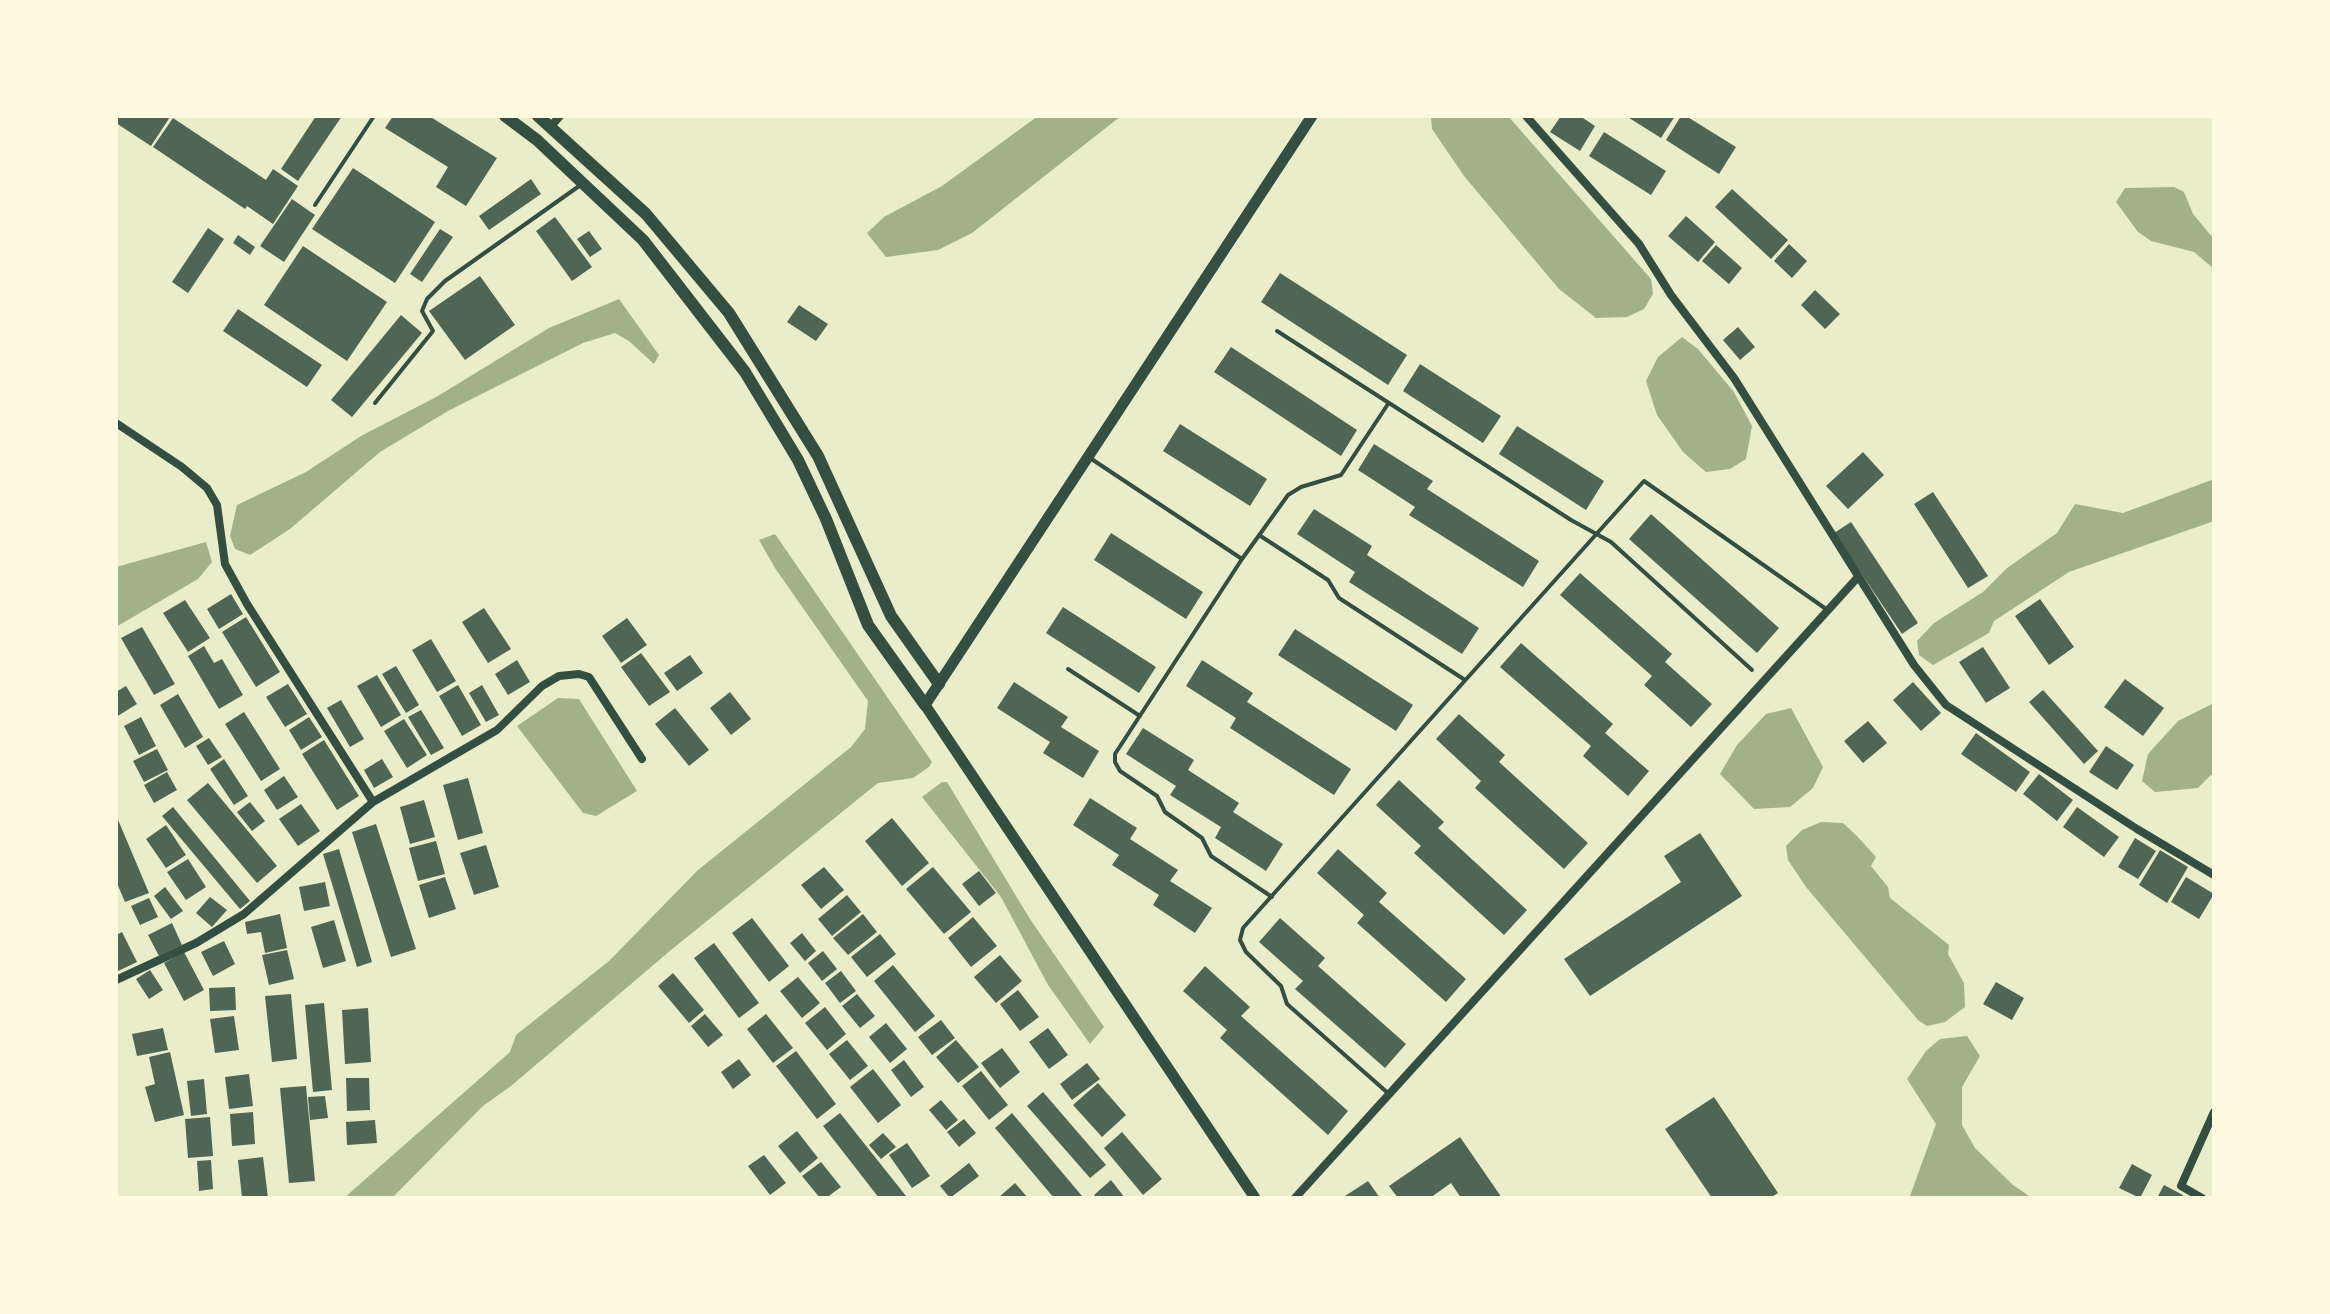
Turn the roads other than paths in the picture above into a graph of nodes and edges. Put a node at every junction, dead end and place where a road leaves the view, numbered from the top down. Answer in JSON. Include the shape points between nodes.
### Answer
{"nodes":[{"id":1,"x":374,"y":116,"type":"edge"},
{"id":2,"x":505,"y":116,"type":"edge"},
{"id":3,"x":538,"y":116,"type":"edge"},
{"id":4,"x":560,"y":116,"type":"edge"},
{"id":5,"x":1312,"y":116,"type":"edge"},
{"id":6,"x":1526,"y":116,"type":"edge"},
{"id":7,"x":551,"y":126,"type":"junction"},
{"id":8,"x":584,"y":183,"type":"junction"},
{"id":9,"x":315,"y":205,"type":"dead end"},
{"id":10,"x":1277,"y":331,"type":"dead end"},
{"id":11,"x":375,"y":403,"type":"dead end"},
{"id":12,"x":1388,"y":404,"type":"junction"},
{"id":13,"x":116,"y":423,"type":"edge"},
{"id":14,"x":1088,"y":457,"type":"junction"},
{"id":15,"x":1596,"y":534,"type":"junction"},
{"id":16,"x":1259,"y":535,"type":"junction"},
{"id":17,"x":1242,"y":559,"type":"junction"},
{"id":18,"x":1858,"y":577,"type":"junction"},
{"id":19,"x":1826,"y":609,"type":"junction"},
{"id":20,"x":1068,"y":669,"type":"dead end"},
{"id":21,"x":1752,"y":670,"type":"dead end"},
{"id":22,"x":1465,"y":680,"type":"junction"},
{"id":23,"x":939,"y":684,"type":"junction"},
{"id":24,"x":925,"y":705,"type":"junction"},
{"id":25,"x":1140,"y":716,"type":"junction"},
{"id":26,"x":642,"y":759,"type":"dead end"},
{"id":27,"x":373,"y":802,"type":"junction"},
{"id":28,"x":2214,"y":875,"type":"edge"},
{"id":29,"x":1272,"y":897,"type":"junction"},
{"id":30,"x":116,"y":980,"type":"edge"},
{"id":31,"x":1390,"y":1094,"type":"junction"},
{"id":32,"x":2214,"y":1112,"type":"edge"},
{"id":33,"x":1255,"y":1198,"type":"edge"},
{"id":34,"x":1295,"y":1198,"type":"edge"},
{"id":35,"x":2202,"y":1198,"type":"edge"}],
"edges":[{"from":1,"to":9,"type":"lane"},
{"from":2,"to":8,"type":"main road"},
{"from":3,"to":7,"type":"main road"},
{"from":4,"to":7,"type":"street"},
{"from":5,"to":14,"type":"street"},
{"from":6,"to":18,"type":"street","via":[[1639,244],[1734,378]]},
{"from":7,"to":23,"type":"main road","via":[[646,214],[729,313],[818,456],[891,616]]},
{"from":8,"to":11,"type":"lane","via":[[427,299],[422,311],[433,331]]},
{"from":8,"to":24,"type":"main road","via":[[643,240],[745,372],[826,519],[868,625]]},
{"from":10,"to":12,"type":"lane"},
{"from":12,"to":15,"type":"lane"},
{"from":12,"to":16,"type":"lane","via":[[1341,475],[1288,495]]},
{"from":13,"to":27,"type":"street","via":[[207,488],[217,505],[225,564]]},
{"from":14,"to":17,"type":"lane"},
{"from":14,"to":23,"type":"street"},
{"from":15,"to":19,"type":"lane","via":[[1644,481]]},
{"from":15,"to":21,"type":"lane"},
{"from":15,"to":22,"type":"lane"},
{"from":16,"to":17,"type":"lane"},
{"from":16,"to":22,"type":"lane","via":[[1328,580],[1339,598]]},
{"from":17,"to":25,"type":"lane"},
{"from":18,"to":19,"type":"street"},
{"from":18,"to":28,"type":"street","via":[[1946,705]]},
{"from":19,"to":31,"type":"street"},
{"from":20,"to":25,"type":"lane"},
{"from":22,"to":29,"type":"lane"},
{"from":23,"to":24,"type":"street"},
{"from":24,"to":33,"type":"street"},
{"from":25,"to":29,"type":"lane","via":[[1115,754],[1120,771],[1157,796],[1165,812],[1202,838],[1211,856]]},
{"from":26,"to":27,"type":"street","via":[[589,677],[559,676],[497,730]]},
{"from":27,"to":30,"type":"street","via":[[244,914]]},
{"from":29,"to":31,"type":"lane","via":[[1243,928],[1240,940],[1246,952],[1281,986],[1287,1004]]},
{"from":31,"to":34,"type":"street"},
{"from":32,"to":35,"type":"street","via":[[2181,1186]]}]}
